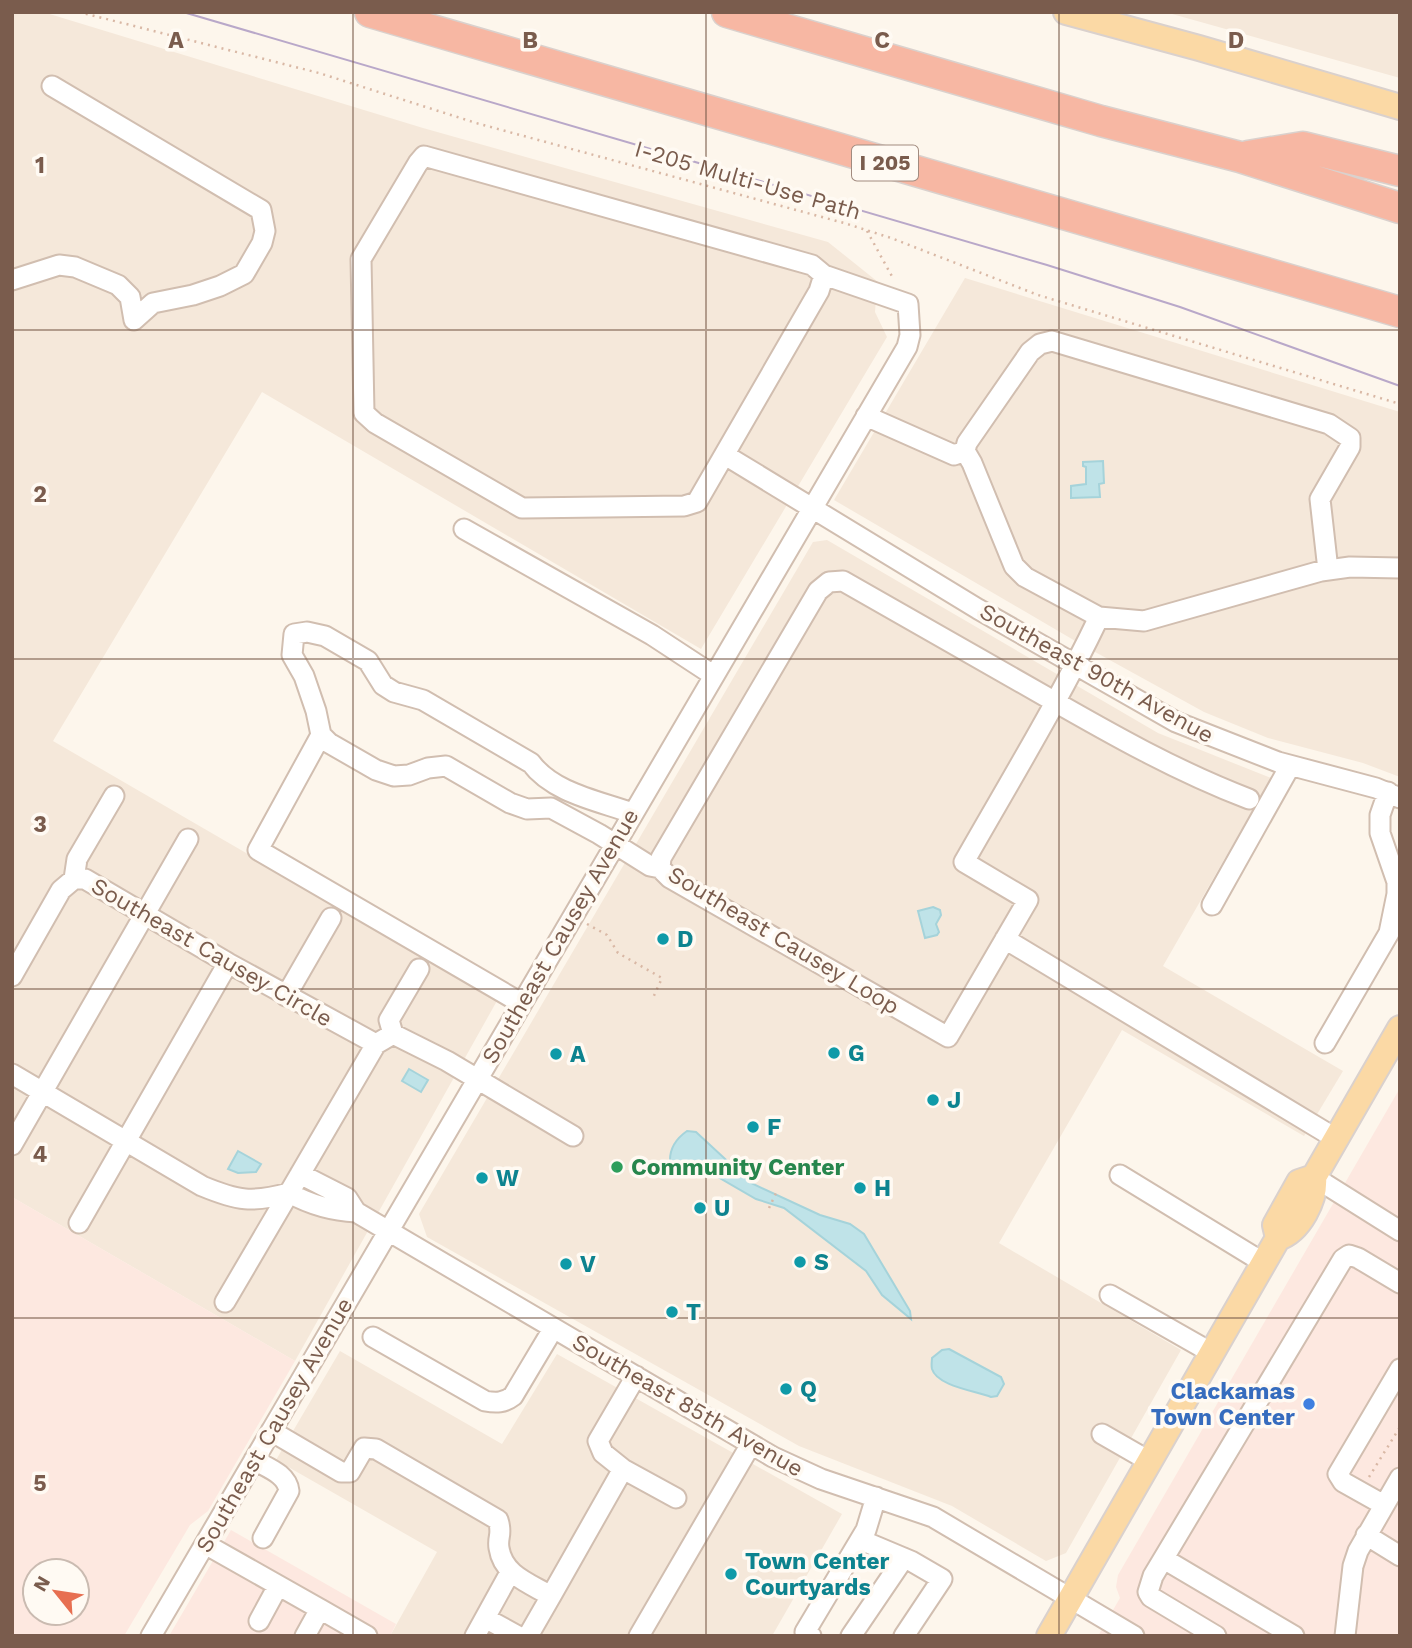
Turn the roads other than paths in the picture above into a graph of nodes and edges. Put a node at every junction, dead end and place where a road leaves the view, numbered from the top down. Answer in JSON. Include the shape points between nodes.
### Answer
{"nodes":[{"id":1,"x":370,"y":12,"type":"edge"},
{"id":2,"x":727,"y":12,"type":"edge"},
{"id":3,"x":1066,"y":12,"type":"edge"},
{"id":4,"x":52,"y":86,"type":"dead end"},
{"id":5,"x":1400,"y":107,"type":"edge"},
{"id":6,"x":1240,"y":157,"type":"junction"},
{"id":7,"x":1400,"y":172,"type":"edge"},
{"id":8,"x":1400,"y":208,"type":"edge"},
{"id":9,"x":824,"y":275,"type":"junction"},
{"id":10,"x":12,"y":280,"type":"edge"},
{"id":11,"x":1400,"y":312,"type":"edge"},
{"id":12,"x":866,"y":416,"type":"junction"},
{"id":13,"x":965,"y":452,"type":"junction"},
{"id":14,"x":725,"y":456,"type":"junction"},
{"id":15,"x":811,"y":508,"type":"junction"},
{"id":16,"x":464,"y":529,"type":"dead end"},
{"id":17,"x":1400,"y":568,"type":"edge"},
{"id":18,"x":1328,"y":570,"type":"junction"},
{"id":19,"x":1099,"y":617,"type":"junction"},
{"id":20,"x":1076,"y":665,"type":"junction"},
{"id":21,"x":713,"y":675,"type":"junction"},
{"id":22,"x":1055,"y":702,"type":"junction"},
{"id":23,"x":321,"y":735,"type":"junction"},
{"id":24,"x":1290,"y":766,"type":"junction"},
{"id":25,"x":553,"y":783,"type":"junction"},
{"id":26,"x":1394,"y":795,"type":"edge"},
{"id":27,"x":114,"y":796,"type":"dead end"},
{"id":28,"x":1249,"y":799,"type":"dead end"},
{"id":29,"x":541,"y":808,"type":"junction"},
{"id":30,"x":632,"y":813,"type":"junction"},
{"id":31,"x":188,"y":839,"type":"dead end"},
{"id":32,"x":614,"y":844,"type":"junction"},
{"id":33,"x":660,"y":868,"type":"junction"},
{"id":34,"x":74,"y":879,"type":"junction"},
{"id":35,"x":1212,"y":905,"type":"dead end"},
{"id":36,"x":145,"y":914,"type":"junction"},
{"id":37,"x":331,"y":918,"type":"dead end"},
{"id":38,"x":1005,"y":939,"type":"junction"},
{"id":39,"x":228,"y":963,"type":"junction"},
{"id":40,"x":419,"y":969,"type":"dead end"},
{"id":41,"x":12,"y":976,"type":"edge"},
{"id":42,"x":286,"y":996,"type":"junction"},
{"id":43,"x":521,"y":1003,"type":"junction"},
{"id":44,"x":1400,"y":1028,"type":"edge"},
{"id":45,"x":385,"y":1039,"type":"junction"},
{"id":46,"x":1325,"y":1043,"type":"dead end"},
{"id":47,"x":12,"y":1074,"type":"edge"},
{"id":48,"x":477,"y":1078,"type":"junction"},
{"id":49,"x":43,"y":1092,"type":"junction"},
{"id":50,"x":573,"y":1136,"type":"dead end"},
{"id":51,"x":1335,"y":1138,"type":"junction"},
{"id":52,"x":126,"y":1140,"type":"junction"},
{"id":53,"x":12,"y":1145,"type":"edge"},
{"id":54,"x":300,"y":1174,"type":"junction"},
{"id":55,"x":1120,"y":1175,"type":"dead end"},
{"id":56,"x":1314,"y":1177,"type":"junction"},
{"id":57,"x":289,"y":1193,"type":"junction"},
{"id":58,"x":356,"y":1212,"type":"junction"},
{"id":59,"x":79,"y":1223,"type":"dead end"},
{"id":60,"x":388,"y":1230,"type":"junction"},
{"id":61,"x":1400,"y":1231,"type":"edge"},
{"id":62,"x":1264,"y":1263,"type":"junction"},
{"id":63,"x":1400,"y":1283,"type":"edge"},
{"id":64,"x":1110,"y":1295,"type":"dead end"},
{"id":65,"x":225,"y":1302,"type":"dead end"},
{"id":66,"x":554,"y":1329,"type":"junction"},
{"id":67,"x":373,"y":1337,"type":"dead end"},
{"id":68,"x":1212,"y":1353,"type":"junction"},
{"id":69,"x":1400,"y":1369,"type":"edge"},
{"id":70,"x":636,"y":1376,"type":"junction"},
{"id":71,"x":271,"y":1431,"type":"junction"},
{"id":72,"x":1102,"y":1434,"type":"dead end"},
{"id":73,"x":751,"y":1444,"type":"junction"},
{"id":74,"x":254,"y":1460,"type":"junction"},
{"id":75,"x":1149,"y":1461,"type":"junction"},
{"id":76,"x":623,"y":1469,"type":"junction"},
{"id":77,"x":1400,"y":1478,"type":"edge"},
{"id":78,"x":876,"y":1497,"type":"junction"},
{"id":79,"x":676,"y":1498,"type":"dead end"},
{"id":80,"x":1384,"y":1505,"type":"junction"},
{"id":81,"x":1366,"y":1535,"type":"junction"},
{"id":82,"x":263,"y":1538,"type":"dead end"},
{"id":83,"x":861,"y":1540,"type":"junction"},
{"id":84,"x":205,"y":1544,"type":"junction"},
{"id":85,"x":1400,"y":1556,"type":"edge"},
{"id":86,"x":904,"y":1558,"type":"junction"},
{"id":87,"x":1164,"y":1559,"type":"junction"},
{"id":88,"x":513,"y":1574,"type":"junction"},
{"id":89,"x":278,"y":1586,"type":"junction"},
{"id":90,"x":551,"y":1596,"type":"junction"},
{"id":91,"x":1070,"y":1598,"type":"junction"},
{"id":92,"x":320,"y":1609,"type":"junction"},
{"id":93,"x":485,"y":1618,"type":"junction"},
{"id":94,"x":259,"y":1621,"type":"dead end"},
{"id":95,"x":151,"y":1636,"type":"edge"},
{"id":96,"x":305,"y":1636,"type":"edge"},
{"id":97,"x":367,"y":1636,"type":"edge"},
{"id":98,"x":475,"y":1636,"type":"edge"},
{"id":99,"x":518,"y":1636,"type":"edge"},
{"id":100,"x":528,"y":1636,"type":"edge"},
{"id":101,"x":639,"y":1636,"type":"edge"},
{"id":102,"x":811,"y":1636,"type":"edge"},
{"id":103,"x":851,"y":1636,"type":"edge"},
{"id":104,"x":904,"y":1636,"type":"edge"},
{"id":105,"x":1049,"y":1636,"type":"edge"},
{"id":106,"x":1134,"y":1636,"type":"edge"},
{"id":107,"x":1216,"y":1636,"type":"edge"},
{"id":108,"x":1294,"y":1636,"type":"edge"},
{"id":109,"x":1345,"y":1636,"type":"edge"}],
"edges":[{"from":1,"to":11,"type":"highway","number":"I 205"},
{"from":2,"to":6,"type":"highway"},
{"from":3,"to":5,"type":"main road"},
{"from":4,"to":10,"type":"street","via":[[261,210],[265,231],[244,274],[193,295],[153,303],[134,320],[130,297],[118,285],[75,267],[59,265]]},
{"from":6,"to":7,"type":"highway","via":[[1303,147]]},
{"from":6,"to":8,"type":"highway"},
{"from":9,"to":12,"type":"street","name":"Southeast Causey Avenue","via":[[908,304],[907,346]]},
{"from":9,"to":14,"type":"street"},
{"from":9,"to":14,"type":"street","via":[[812,265],[424,156],[361,259],[364,413],[522,508],[684,506],[697,502]]},
{"from":12,"to":13,"type":"street","via":[[954,455]]},
{"from":12,"to":15,"type":"street","name":"Southeast Causey Avenue"},
{"from":13,"to":18,"type":"street","via":[[1030,352],[1052,341],[1329,424],[1350,438],[1350,447],[1320,499]]},
{"from":13,"to":19,"type":"street","via":[[1014,566],[1025,577]]},
{"from":14,"to":15,"type":"street","name":"Southeast 90th Avenue"},
{"from":15,"to":20,"type":"street","name":"Southeast 90th Avenue"},
{"from":15,"to":21,"type":"street","name":"Southeast Causey Avenue"},
{"from":16,"to":21,"type":"street","via":[[652,635]]},
{"from":17,"to":18,"type":"street"},
{"from":18,"to":19,"type":"street","via":[[1144,621]]},
{"from":19,"to":20,"type":"street","name":"Southeast Causey Loop"},
{"from":20,"to":22,"type":"street","name":"Southeast Causey Loop"},
{"from":20,"to":24,"type":"street","name":"Southeast 90th Avenue","via":[[1187,727]]},
{"from":21,"to":30,"type":"street","name":"Southeast Causey Avenue"},
{"from":22,"to":28,"type":"street","name":"Southeast Causey Loop","via":[[1137,749]]},
{"from":22,"to":33,"type":"street","name":"Southeast Causey Loop","via":[[843,581],[829,582],[818,591]]},
{"from":22,"to":38,"type":"street","name":"Southeast Causey Loop","via":[[964,862],[1028,900]]},
{"from":23,"to":25,"type":"street","via":[[304,676],[292,655],[294,634],[325,636],[368,662],[383,685],[423,700],[531,763]]},
{"from":23,"to":29,"type":"street","via":[[376,770],[394,776],[446,766],[510,803]]},
{"from":23,"to":43,"type":"street","via":[[258,850]]},
{"from":24,"to":26,"type":"street","name":"Southeast 90th Avenue"},
{"from":24,"to":35,"type":"street"},
{"from":25,"to":29,"type":"street"},
{"from":25,"to":30,"type":"street"},
{"from":26,"to":46,"type":"street","via":[[1380,816],[1380,833],[1397,881],[1394,919]]},
{"from":27,"to":34,"type":"street","via":[[77,859]]},
{"from":29,"to":32,"type":"street","via":[[551,808]]},
{"from":30,"to":32,"type":"street","name":"Southeast Causey Avenue"},
{"from":31,"to":36,"type":"street"},
{"from":32,"to":33,"type":"street"},
{"from":32,"to":43,"type":"street","name":"Southeast Causey Avenue"},
{"from":33,"to":38,"type":"street","name":"Southeast Causey Loop","via":[[670,878],[948,1037]]},
{"from":34,"to":36,"type":"street","name":"Southeast Causey Circle","via":[[85,878]]},
{"from":34,"to":41,"type":"street","name":"Southeast Causey Circle","via":[[61,890]]},
{"from":36,"to":39,"type":"street","name":"Southeast Causey Circle"},
{"from":36,"to":49,"type":"street"},
{"from":37,"to":42,"type":"street"},
{"from":38,"to":51,"type":"street"},
{"from":39,"to":42,"type":"street","name":"Southeast Causey Circle"},
{"from":39,"to":52,"type":"street"},
{"from":40,"to":45,"type":"street","via":[[389,1020]]},
{"from":42,"to":45,"type":"street","name":"Southeast Causey Circle"},
{"from":43,"to":48,"type":"street","name":"Southeast Causey Avenue"},
{"from":44,"to":51,"type":"main road"},
{"from":45,"to":48,"type":"street","name":"Southeast Causey Circle"},
{"from":45,"to":54,"type":"street"},
{"from":47,"to":49,"type":"street"},
{"from":48,"to":50,"type":"street","name":"Southeast Causey Circle"},
{"from":48,"to":60,"type":"street","name":"Southeast Causey Avenue"},
{"from":49,"to":52,"type":"street"},
{"from":49,"to":53,"type":"street"},
{"from":51,"to":56,"type":"main road"},
{"from":52,"to":57,"type":"street","via":[[202,1186],[230,1197],[260,1200]]},
{"from":52,"to":59,"type":"street"},
{"from":54,"to":57,"type":"street"},
{"from":54,"to":58,"type":"street","via":[[347,1198]]},
{"from":55,"to":62,"type":"street"},
{"from":56,"to":61,"type":"street"},
{"from":56,"to":62,"type":"main road","via":[[1299,1182],[1275,1225],[1278,1238]]},
{"from":57,"to":58,"type":"street","via":[[311,1204]]},
{"from":57,"to":65,"type":"street"},
{"from":58,"to":60,"type":"street"},
{"from":60,"to":66,"type":"street","name":"Southeast 85th Avenue"},
{"from":60,"to":71,"type":"street","name":"Southeast Causey Avenue"},
{"from":62,"to":68,"type":"main road"},
{"from":63,"to":87,"type":"street","via":[[1358,1258],[1349,1255],[1343,1259]]},
{"from":64,"to":68,"type":"street"},
{"from":66,"to":67,"type":"street","via":[[513,1396],[496,1403]]},
{"from":66,"to":70,"type":"street","name":"Southeast 85th Avenue"},
{"from":68,"to":75,"type":"main road"},
{"from":69,"to":80,"type":"street","via":[[1338,1474],[1343,1482]]},
{"from":70,"to":73,"type":"street","name":"Southeast 85th Avenue"},
{"from":70,"to":76,"type":"street","via":[[598,1441],[603,1452]]},
{"from":71,"to":74,"type":"street","name":"Southeast Causey Avenue"},
{"from":71,"to":88,"type":"street","via":[[341,1472],[350,1472],[364,1448],[376,1449],[498,1520],[503,1564]]},
{"from":72,"to":75,"type":"street"},
{"from":73,"to":78,"type":"street","name":"Southeast 85th Avenue","via":[[811,1475]]},
{"from":73,"to":101,"type":"street"},
{"from":74,"to":82,"type":"street","via":[[288,1482],[289,1491]]},
{"from":74,"to":84,"type":"street","name":"Southeast Causey Avenue"},
{"from":75,"to":91,"type":"main road"},
{"from":76,"to":79,"type":"street"},
{"from":76,"to":90,"type":"street"},
{"from":77,"to":80,"type":"street"},
{"from":78,"to":83,"type":"street"},
{"from":78,"to":91,"type":"street","name":"Southeast 85th Avenue","via":[[942,1522]]},
{"from":80,"to":81,"type":"street"},
{"from":81,"to":85,"type":"street"},
{"from":81,"to":109,"type":"street","via":[[1353,1566]]},
{"from":83,"to":86,"type":"street"},
{"from":83,"to":102,"type":"street","via":[[805,1632]]},
{"from":84,"to":89,"type":"street"},
{"from":84,"to":95,"type":"street","name":"Southeast Causey Avenue"},
{"from":86,"to":103,"type":"street"},
{"from":86,"to":104,"type":"street","via":[[942,1579]]},
{"from":87,"to":107,"type":"street","via":[[1149,1586],[1151,1597]]},
{"from":87,"to":108,"type":"street"},
{"from":88,"to":90,"type":"street"},
{"from":88,"to":93,"type":"street"},
{"from":89,"to":92,"type":"street"},
{"from":89,"to":94,"type":"street"},
{"from":90,"to":100,"type":"street"},
{"from":91,"to":105,"type":"main road"},
{"from":91,"to":106,"type":"street"},
{"from":92,"to":96,"type":"street"},
{"from":92,"to":97,"type":"street"},
{"from":93,"to":98,"type":"street"},
{"from":93,"to":99,"type":"street"}]}
